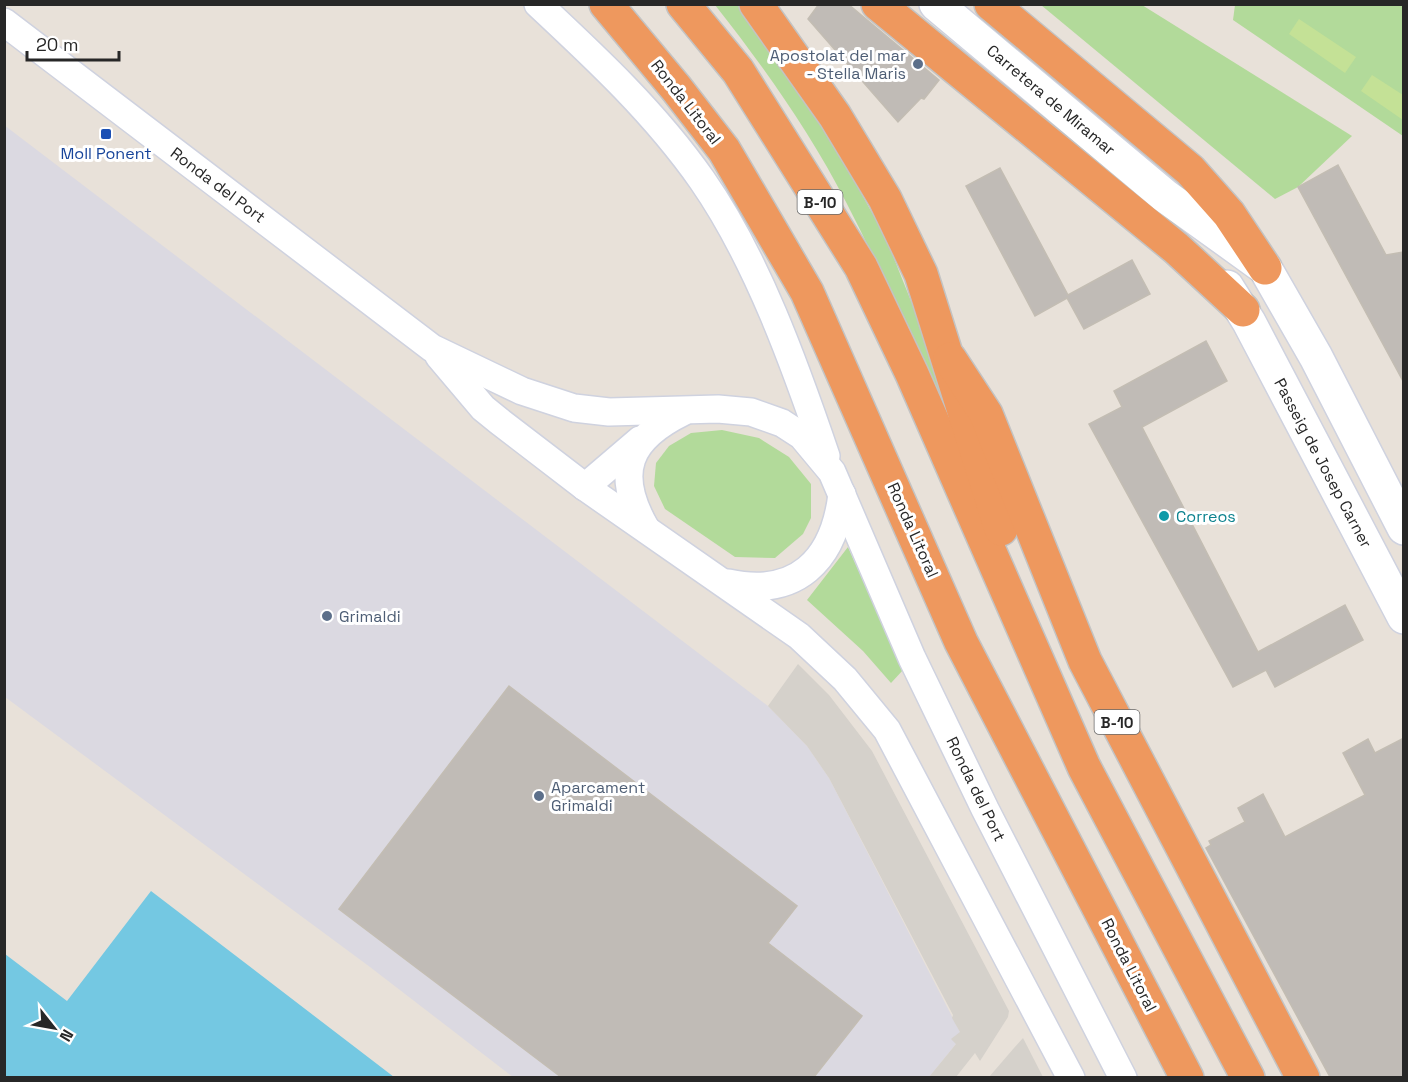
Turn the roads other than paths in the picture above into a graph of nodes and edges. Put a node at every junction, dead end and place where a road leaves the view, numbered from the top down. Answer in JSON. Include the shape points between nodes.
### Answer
{"nodes":[{"id":1,"x":538,"y":4,"type":"edge"},
{"id":2,"x":606,"y":4,"type":"edge"},
{"id":3,"x":683,"y":4,"type":"edge"},
{"id":4,"x":756,"y":4,"type":"edge"},
{"id":5,"x":878,"y":4,"type":"edge"},
{"id":6,"x":936,"y":4,"type":"edge"},
{"id":7,"x":991,"y":4,"type":"edge"},
{"id":8,"x":4,"y":22,"type":"edge"},
{"id":9,"x":1165,"y":196,"type":"junction"},
{"id":10,"x":1265,"y":268,"type":"junction"},
{"id":11,"x":1243,"y":310,"type":"junction"},
{"id":12,"x":432,"y":348,"type":"junction"},
{"id":13,"x":950,"y":359,"type":"junction"},
{"id":14,"x":687,"y":410,"type":"junction"},
{"id":15,"x":641,"y":440,"type":"junction"},
{"id":16,"x":836,"y":483,"type":"junction"},
{"id":17,"x":585,"y":487,"type":"junction"},
{"id":18,"x":1404,"y":528,"type":"edge"},
{"id":19,"x":647,"y":530,"type":"junction"},
{"id":20,"x":723,"y":582,"type":"junction"},
{"id":21,"x":1404,"y":617,"type":"edge"},
{"id":22,"x":1064,"y":719,"type":"junction"},
{"id":23,"x":1071,"y":1077,"type":"edge"},
{"id":24,"x":1123,"y":1077,"type":"edge"},
{"id":25,"x":1187,"y":1077,"type":"edge"},
{"id":26,"x":1248,"y":1077,"type":"edge"},
{"id":27,"x":1303,"y":1077,"type":"edge"}],
"edges":[{"from":1,"to":16,"type":"street","via":[[632,94],[702,180],[735,235],[772,313]]},
{"from":2,"to":25,"type":"highway","name":"Ronda Litoral","via":[[724,150],[807,292],[961,642]]},
{"from":3,"to":22,"type":"highway","number":"B-10","via":[[738,71],[861,267]]},
{"from":4,"to":13,"type":"highway","number":"B-10","via":[[835,116],[885,198],[921,274]]},
{"from":5,"to":11,"type":"highway","via":[[1176,248]]},
{"from":6,"to":9,"type":"main road","name":"Carretera de Miramar"},
{"from":7,"to":10,"type":"highway","via":[[1190,170],[1229,214]]},
{"from":8,"to":12,"type":"street","name":"Ronda del Port"},
{"from":9,"to":10,"type":"main road","name":"Carretera de Miramar"},
{"from":9,"to":11,"type":"main road","name":"Carretera de Miramar"},
{"from":10,"to":18,"type":"main road","via":[[1316,357]]},
{"from":11,"to":21,"type":"main road","name":"Passeig de Josep Carner"},
{"from":12,"to":14,"type":"street","name":"Ronda del Port","via":[[522,392],[574,408],[609,412]]},
{"from":12,"to":17,"type":"street","name":"Ronda del Port","via":[[483,408]]},
{"from":13,"to":22,"type":"highway","number":"B-10","via":[[969,433]]},
{"from":13,"to":27,"type":"highway","number":"B-10","via":[[986,414],[1085,661]]},
{"from":14,"to":15,"type":"street","name":"Ronda del Port","via":[[657,424]]},
{"from":14,"to":16,"type":"street","name":"Ronda del Port","via":[[751,412],[782,423],[802,436]]},
{"from":15,"to":17,"type":"street","name":"Ronda del Port"},
{"from":15,"to":19,"type":"street","name":"Ronda del Port","via":[[629,471],[629,491]]},
{"from":16,"to":20,"type":"street","name":"Ronda del Port","via":[[839,514],[821,554],[805,572],[790,582],[769,588]]},
{"from":16,"to":24,"type":"street","name":"Ronda del Port","via":[[912,658]]},
{"from":17,"to":19,"type":"street","name":"Ronda del Port"},
{"from":19,"to":20,"type":"street","name":"Ronda del Port"},
{"from":20,"to":23,"type":"street","name":"Ronda del Port","via":[[826,659],[886,730]]},
{"from":22,"to":26,"type":"highway","number":"B-10","via":[[1084,767]]}]}
